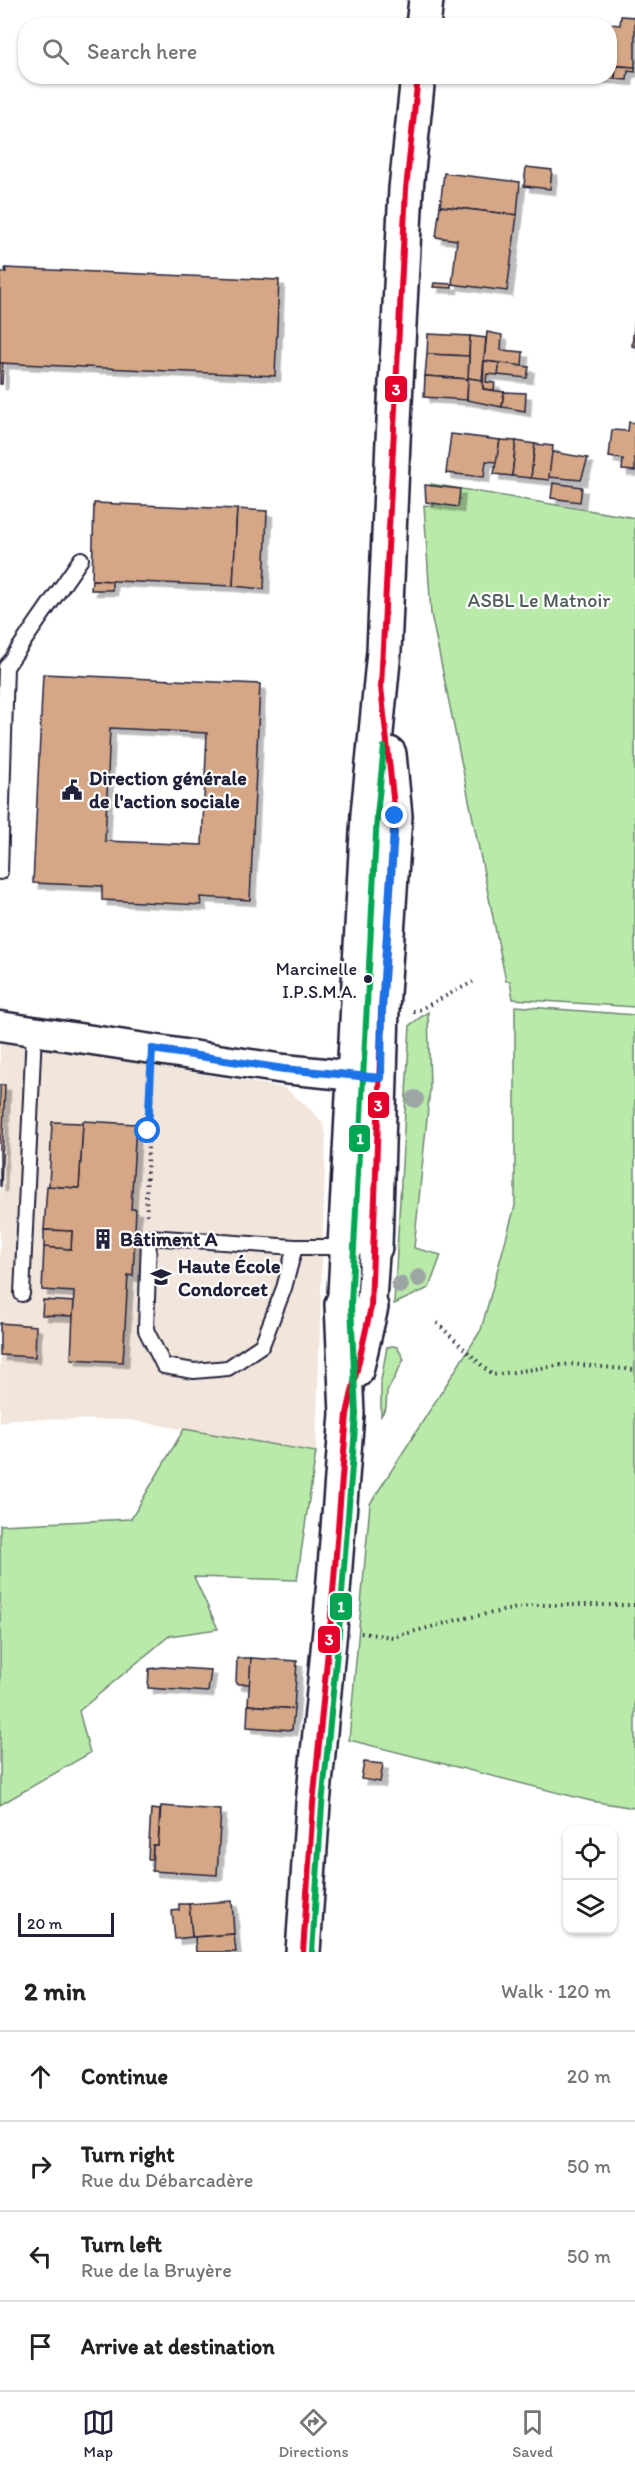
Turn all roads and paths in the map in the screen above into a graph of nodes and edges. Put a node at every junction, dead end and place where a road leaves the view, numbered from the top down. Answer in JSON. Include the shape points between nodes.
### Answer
{"nodes":[{"id":1,"x":426,"y":0,"type":"edge"},
{"id":2,"x":424,"y":18,"type":"edge"},
{"id":3,"x":417,"y":84,"type":"edge"},
{"id":4,"x":81,"y":559,"type":"dead end"},
{"id":5,"x":381,"y":687,"type":"junction"},
{"id":6,"x":0,"y":872,"type":"edge"},
{"id":7,"x":473,"y":982,"type":"dead end"},
{"id":8,"x":382,"y":1009,"type":"junction"},
{"id":9,"x":0,"y":1026,"type":"edge"},
{"id":10,"x":34,"y":1032,"type":"junction"},
{"id":11,"x":152,"y":1049,"type":"junction"},
{"id":12,"x":368,"y":1077,"type":"junction"},
{"id":13,"x":149,"y":1237,"type":"junction"},
{"id":14,"x":295,"y":1247,"type":"junction"},
{"id":15,"x":360,"y":1247,"type":"junction"},
{"id":16,"x":22,"y":1294,"type":"dead end"},
{"id":17,"x":357,"y":1306,"type":"joint"},
{"id":18,"x":436,"y":1323,"type":"dead end"},
{"id":19,"x":635,"y":1370,"type":"edge"},
{"id":20,"x":635,"y":1605,"type":"edge"},
{"id":21,"x":330,"y":1630,"type":"junction"},
{"id":22,"x":303,"y":1952,"type":"edge"}],
"edges":[{"from":1,"to":2,"type":"street"},
{"from":3,"to":5,"type":"street","via":[[406,189]]},
{"from":4,"to":6,"type":"lane","via":[[6,667]]},
{"from":5,"to":8,"type":"street","via":[[395,816]]},
{"from":5,"to":12,"type":"street","via":[[368,814]]},
{"from":7,"to":8,"type":"path","via":[[417,1011]]},
{"from":8,"to":12,"type":"street"},
{"from":9,"to":10,"type":"street"},
{"from":10,"to":11,"type":"street"},
{"from":10,"to":16,"type":"lane"},
{"from":11,"to":12,"type":"street"},
{"from":11,"to":13,"type":"path","via":[[146,1197]]},
{"from":12,"to":15,"type":"street"},
{"from":13,"to":14,"type":"lane"},
{"from":13,"to":14,"type":"lane","via":[[146,1330],[164,1366],[194,1371],[228,1368],[262,1345]]},
{"from":14,"to":15,"type":"lane"},
{"from":15,"to":17,"type":"street"},
{"from":17,"to":21,"type":"street"},
{"from":18,"to":19,"type":"path","via":[[492,1375],[570,1364]]},
{"from":20,"to":21,"type":"path","via":[[533,1605],[393,1637]]},
{"from":21,"to":22,"type":"street"}]}
